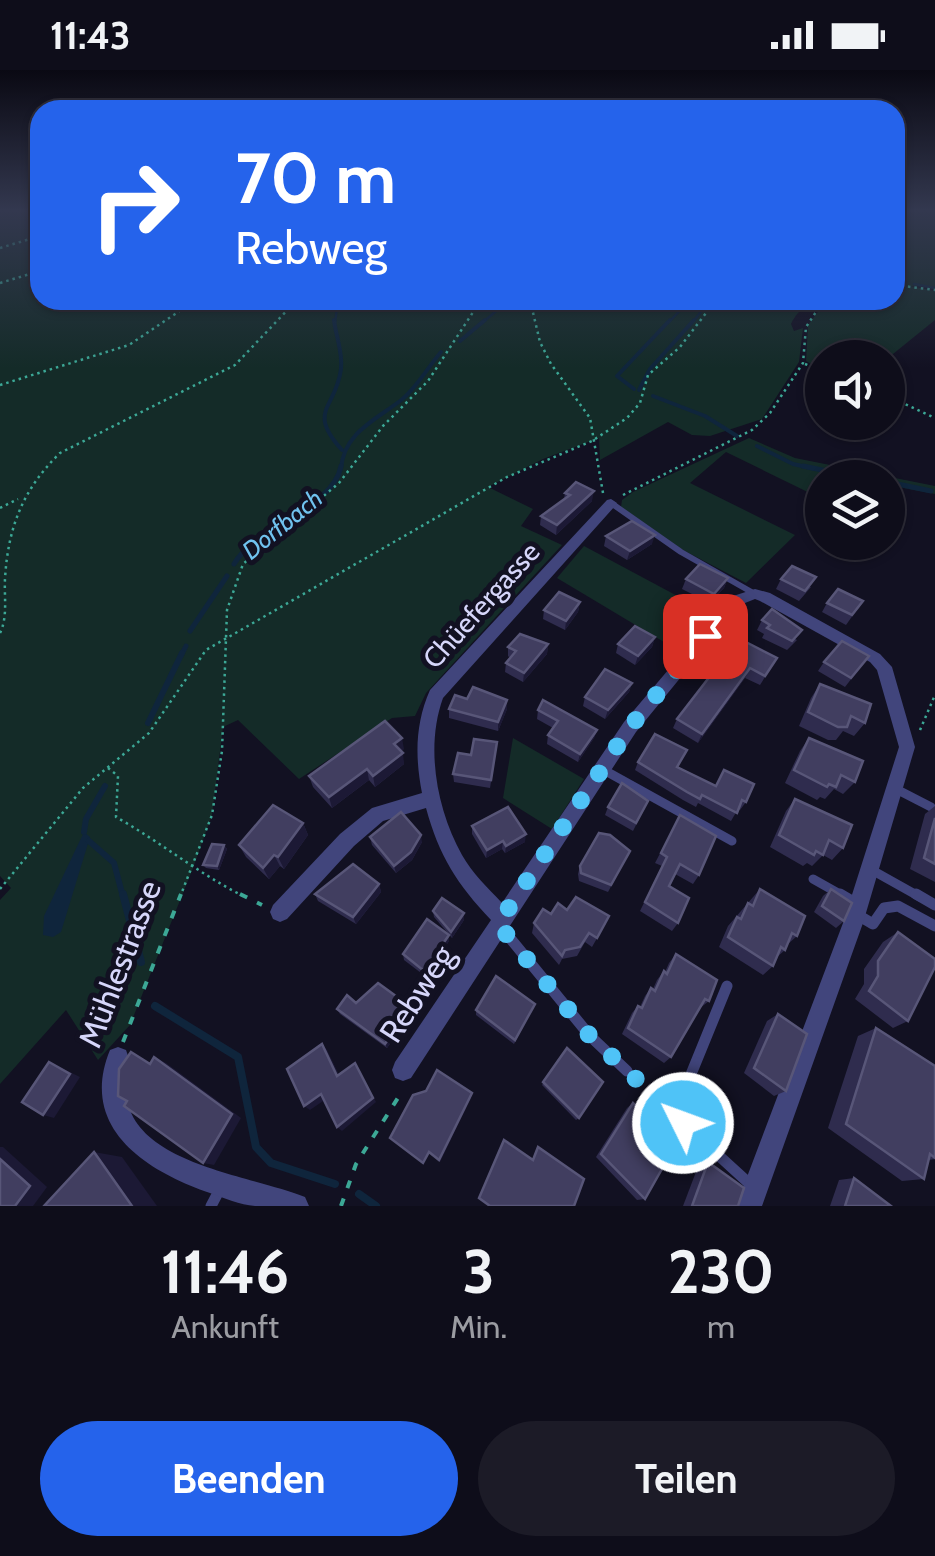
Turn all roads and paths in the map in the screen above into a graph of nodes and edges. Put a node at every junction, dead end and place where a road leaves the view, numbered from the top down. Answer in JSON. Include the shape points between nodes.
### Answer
{"nodes":[{"id":1,"x":30,"y":274,"type":"edge"},
{"id":2,"x":0,"y":283,"type":"edge"},
{"id":3,"x":905,"y":286,"type":"edge"},
{"id":4,"x":935,"y":290,"type":"edge"},
{"id":5,"x":184,"y":310,"type":"edge"},
{"id":6,"x":287,"y":310,"type":"edge"},
{"id":7,"x":474,"y":310,"type":"edge"},
{"id":8,"x":532,"y":310,"type":"edge"},
{"id":9,"x":708,"y":310,"type":"edge"},
{"id":10,"x":817,"y":310,"type":"edge"},
{"id":11,"x":803,"y":363,"type":"joint"},
{"id":12,"x":0,"y":384,"type":"edge"},
{"id":13,"x":905,"y":404,"type":"edge"},
{"id":14,"x":935,"y":418,"type":"edge"},
{"id":15,"x":592,"y":441,"type":"junction"},
{"id":16,"x":20,"y":498,"type":"junction"},
{"id":17,"x":611,"y":503,"type":"junction"},
{"id":18,"x":0,"y":508,"type":"edge"},
{"id":19,"x":754,"y":594,"type":"junction"},
{"id":20,"x":0,"y":633,"type":"edge"},
{"id":21,"x":227,"y":634,"type":"junction"},
{"id":22,"x":935,"y":695,"type":"edge"},
{"id":23,"x":934,"y":704,"type":"edge"},
{"id":24,"x":907,"y":747,"type":"junction"},
{"id":25,"x":107,"y":768,"type":"junction"},
{"id":26,"x":602,"y":769,"type":"junction"},
{"id":27,"x":896,"y":789,"type":"junction"},
{"id":28,"x":433,"y":798,"type":"junction"},
{"id":29,"x":931,"y":806,"type":"dead end"},
{"id":30,"x":732,"y":841,"type":"dead end"},
{"id":31,"x":193,"y":868,"type":"junction"},
{"id":32,"x":870,"y":868,"type":"junction"},
{"id":33,"x":813,"y":880,"type":"dead end"},
{"id":34,"x":0,"y":889,"type":"edge"},
{"id":35,"x":935,"y":905,"type":"edge"},
{"id":36,"x":858,"y":910,"type":"junction"},
{"id":37,"x":280,"y":912,"type":"joint"},
{"id":38,"x":500,"y":921,"type":"junction"},
{"id":39,"x":935,"y":926,"type":"edge"},
{"id":40,"x":727,"y":986,"type":"dead end"},
{"id":41,"x":118,"y":1058,"type":"joint"},
{"id":42,"x":403,"y":1070,"type":"joint"},
{"id":43,"x":627,"y":1071,"type":"joint"},
{"id":44,"x":683,"y":1123,"type":"junction"},
{"id":45,"x":224,"y":1183,"type":"junction"},
{"id":46,"x":752,"y":1198,"type":"edge"},
{"id":47,"x":211,"y":1206,"type":"edge"},
{"id":48,"x":296,"y":1206,"type":"edge"},
{"id":49,"x":342,"y":1206,"type":"edge"}],
"edges":[{"from":1,"to":2,"type":"path"},
{"from":3,"to":4,"type":"path"},
{"from":5,"to":12,"type":"path","via":[[129,345]]},
{"from":6,"to":16,"type":"path","via":[[235,364],[60,453]]},
{"from":7,"to":21,"type":"path","name":"Mühlestrasse","via":[[428,381],[339,483],[242,564],[227,610]]},
{"from":8,"to":15,"type":"path","via":[[540,342],[590,418]]},
{"from":9,"to":15,"type":"path","via":[[648,376],[634,412]]},
{"from":10,"to":11,"type":"path","via":[[806,327]]},
{"from":11,"to":17,"type":"path","via":[[752,430]]},
{"from":13,"to":14,"type":"path"},
{"from":15,"to":17,"type":"path","via":[[600,486]]},
{"from":15,"to":21,"type":"path","via":[[507,476]]},
{"from":16,"to":18,"type":"path"},
{"from":16,"to":20,"type":"path"},
{"from":17,"to":19,"type":"lane"},
{"from":17,"to":28,"type":"street","name":"Chüefergasse","via":[[436,695],[425,728]]},
{"from":19,"to":24,"type":"street","via":[[875,658],[884,667]]},
{"from":19,"to":26,"type":"street","name":"Rebweg","via":[[730,607]]},
{"from":21,"to":25,"type":"path","via":[[206,650],[148,733]]},
{"from":21,"to":31,"type":"path","name":"Mühlestrasse","via":[[222,751],[212,815]]},
{"from":22,"to":23,"type":"path"},
{"from":23,"to":24,"type":"path"},
{"from":24,"to":27,"type":"street"},
{"from":25,"to":31,"type":"path","via":[[118,776],[116,817]]},
{"from":25,"to":34,"type":"path","via":[[64,809]]},
{"from":26,"to":30,"type":"lane"},
{"from":26,"to":38,"type":"street","name":"Rebweg"},
{"from":27,"to":29,"type":"lane"},
{"from":27,"to":32,"type":"street"},
{"from":28,"to":37,"type":"street","via":[[378,814]]},
{"from":28,"to":38,"type":"street","name":"Chüefergasse","via":[[456,862]]},
{"from":31,"to":37,"type":"path","via":[[241,898]]},
{"from":31,"to":41,"type":"path","name":"Mühlestrasse"},
{"from":32,"to":35,"type":"lane"},
{"from":32,"to":36,"type":"street"},
{"from":33,"to":36,"type":"lane"},
{"from":36,"to":39,"type":"lane","via":[[873,924],[884,908],[898,906]]},
{"from":36,"to":46,"type":"street"},
{"from":38,"to":42,"type":"street","name":"Rebweg"},
{"from":38,"to":43,"type":"lane","name":"Chüefergasse","via":[[590,1036]]},
{"from":40,"to":44,"type":"lane","via":[[684,1090]]},
{"from":41,"to":45,"type":"street","name":"Mühlestrasse","via":[[109,1084],[117,1120],[155,1155]]},
{"from":42,"to":49,"type":"path","name":"Rebweg","via":[[406,1084],[356,1164]]},
{"from":43,"to":44,"type":"path"},
{"from":44,"to":46,"type":"lane"},
{"from":45,"to":47,"type":"lane"},
{"from":45,"to":48,"type":"street","name":"Mühlestrasse"}]}
